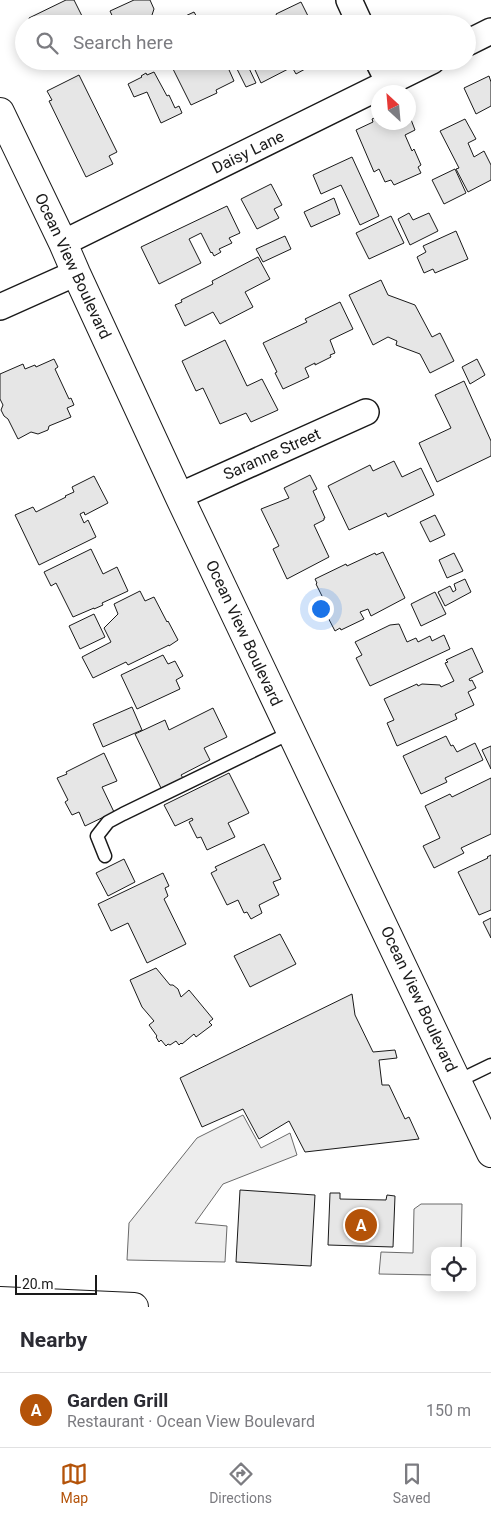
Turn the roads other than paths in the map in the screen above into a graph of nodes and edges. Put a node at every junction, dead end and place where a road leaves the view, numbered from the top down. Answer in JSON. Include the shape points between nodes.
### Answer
{"nodes":[{"id":1,"x":349,"y":0,"type":"edge"},
{"id":2,"x":356,"y":15,"type":"edge"},
{"id":3,"x":491,"y":31,"type":"edge"},
{"id":4,"x":476,"y":38,"type":"edge"},
{"id":5,"x":384,"y":72,"type":"edge"},
{"id":6,"x":0,"y":112,"type":"edge"},
{"id":7,"x":63,"y":243,"type":"junction"},
{"id":8,"x":76,"y":273,"type":"junction"},
{"id":9,"x":0,"y":307,"type":"edge"},
{"id":10,"x":366,"y":412,"type":"dead end"},
{"id":11,"x":179,"y":496,"type":"junction"},
{"id":12,"x":292,"y":732,"type":"junction"},
{"id":13,"x":106,"y":856,"type":"dead end"},
{"id":14,"x":491,"y":1065,"type":"edge"},
{"id":15,"x":458,"y":1081,"type":"junction"},
{"id":16,"x":491,"y":1153,"type":"edge"},
{"id":17,"x":0,"y":1301,"type":"edge"},
{"id":18,"x":134,"y":1307,"type":"edge"}],
"edges":[{"from":1,"to":2,"type":"street"},
{"from":3,"to":4,"type":"street"},
{"from":5,"to":7,"type":"street","name":"Daisy Lane"},
{"from":6,"to":7,"type":"street","name":"Ocean View Boulevard"},
{"from":7,"to":8,"type":"street","name":"Ocean View Boulevard"},
{"from":8,"to":9,"type":"street"},
{"from":8,"to":11,"type":"street","name":"Ocean View Boulevard"},
{"from":10,"to":11,"type":"street","name":"Saranne Street"},
{"from":11,"to":12,"type":"street","name":"Ocean View Boulevard"},
{"from":12,"to":13,"type":"lane","via":[[108,822],[97,836]]},
{"from":12,"to":15,"type":"street","name":"Ocean View Boulevard"},
{"from":14,"to":15,"type":"lane"},
{"from":15,"to":16,"type":"street","name":"Ocean View Boulevard"},
{"from":17,"to":18,"type":"street"}]}
